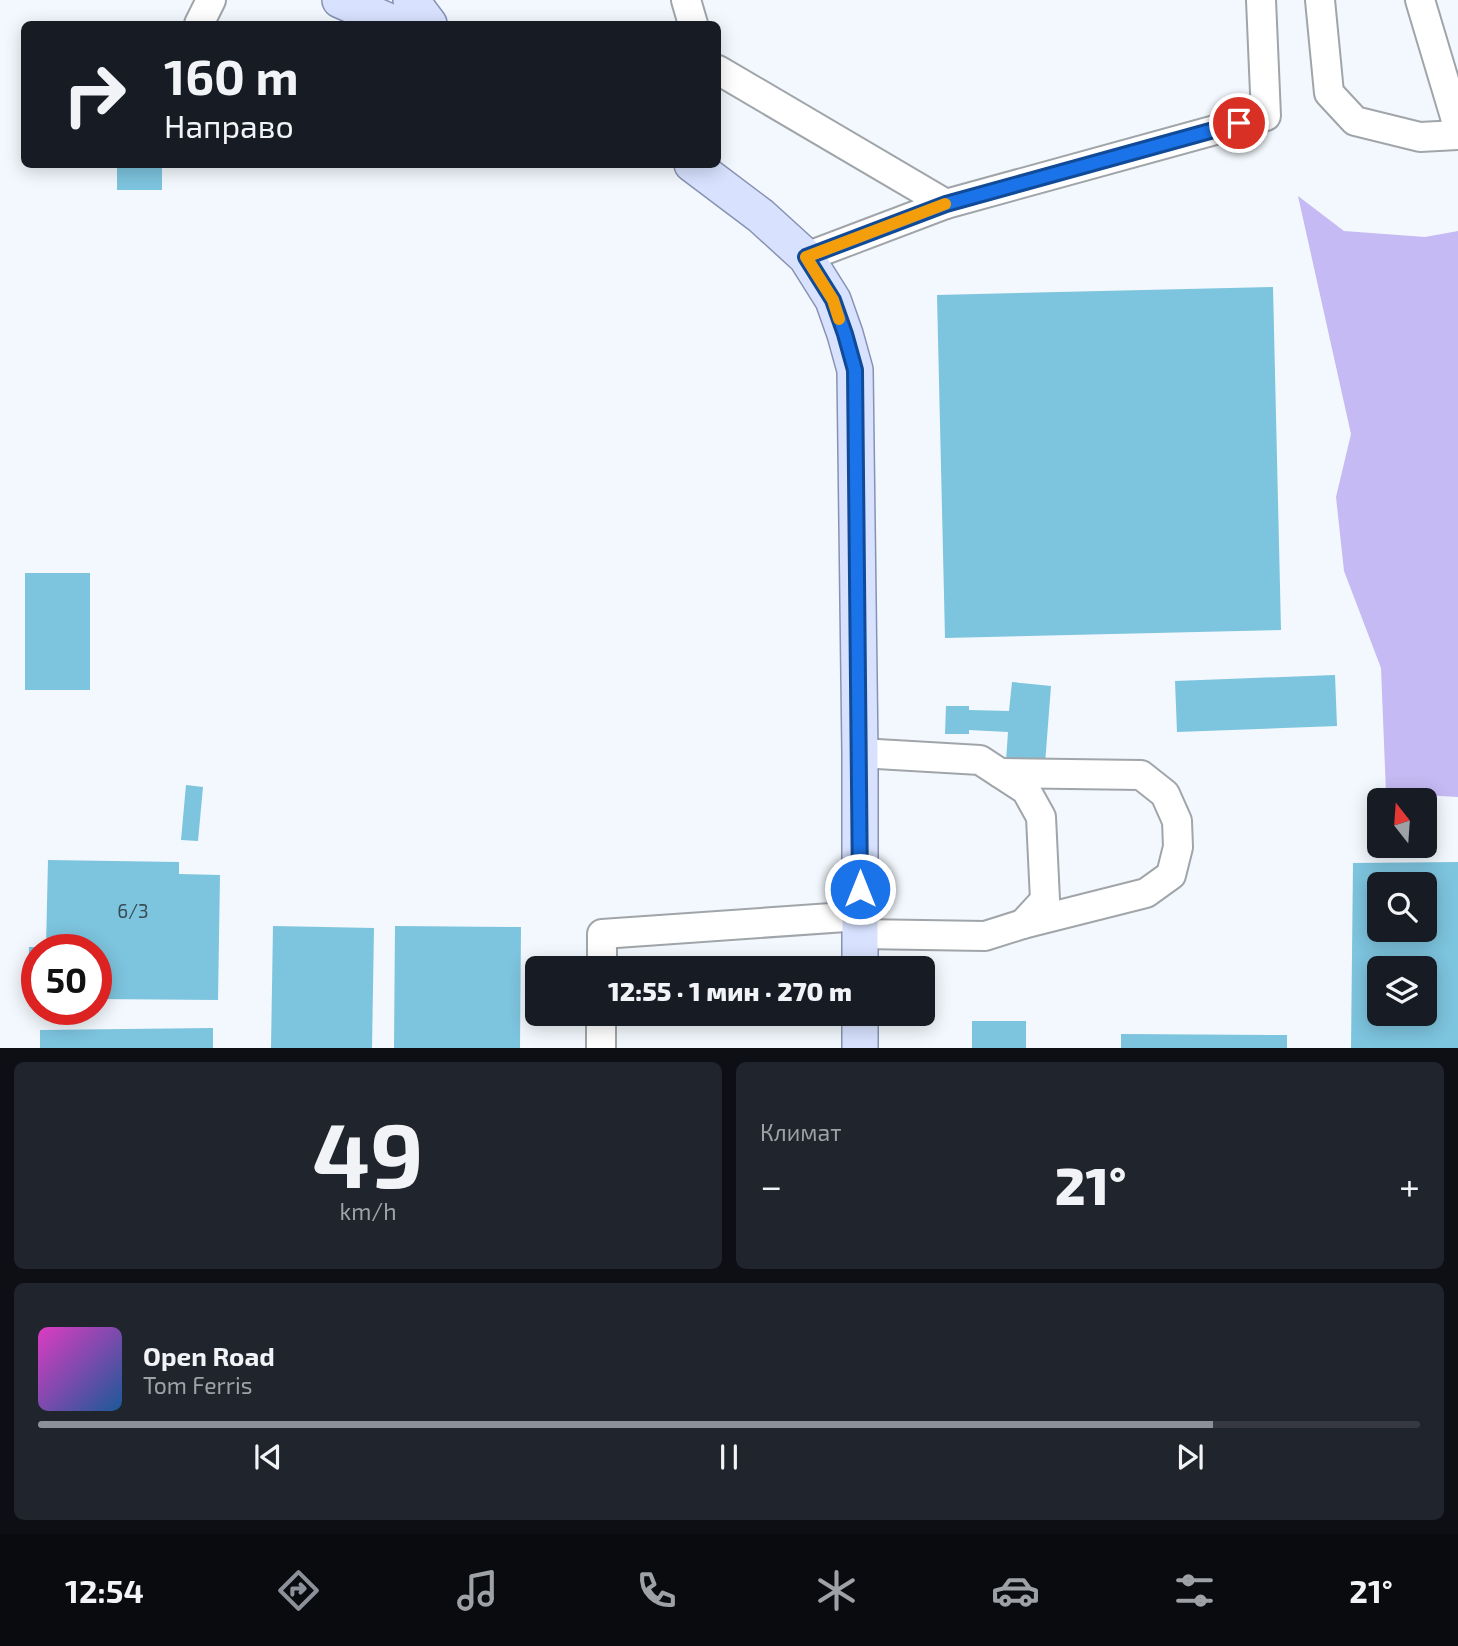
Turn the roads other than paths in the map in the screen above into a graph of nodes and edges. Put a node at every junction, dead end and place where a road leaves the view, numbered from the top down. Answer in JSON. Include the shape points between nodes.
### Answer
{"nodes":[{"id":1,"x":211,"y":0,"type":"edge"},
{"id":2,"x":340,"y":0,"type":"edge"},
{"id":3,"x":411,"y":0,"type":"edge"},
{"id":4,"x":686,"y":0,"type":"edge"},
{"id":5,"x":1261,"y":0,"type":"edge"},
{"id":6,"x":1320,"y":0,"type":"edge"},
{"id":7,"x":1420,"y":0,"type":"edge"},
{"id":8,"x":200,"y":21,"type":"edge"},
{"id":9,"x":388,"y":21,"type":"edge"},
{"id":10,"x":427,"y":21,"type":"edge"},
{"id":11,"x":692,"y":21,"type":"edge"},
{"id":12,"x":721,"y":72,"type":"edge"},
{"id":13,"x":1458,"y":127,"type":"edge"},
{"id":14,"x":1458,"y":135,"type":"edge"},
{"id":15,"x":697,"y":168,"type":"edge"},
{"id":16,"x":946,"y":204,"type":"junction"},
{"id":17,"x":806,"y":257,"type":"junction"},
{"id":18,"x":860,"y":753,"type":"junction"},
{"id":19,"x":1000,"y":773,"type":"junction"},
{"id":20,"x":1023,"y":924,"type":"junction"},
{"id":21,"x":860,"y":939,"type":"edge"},
{"id":22,"x":602,"y":956,"type":"edge"},
{"id":23,"x":601,"y":1026,"type":"edge"},
{"id":24,"x":860,"y":1026,"type":"edge"},
{"id":25,"x":601,"y":1048,"type":"edge"},
{"id":26,"x":860,"y":1048,"type":"edge"}],
"edges":[{"from":1,"to":8,"type":"lane"},
{"from":2,"to":9,"type":"main road"},
{"from":3,"to":10,"type":"main road"},
{"from":4,"to":11,"type":"lane"},
{"from":5,"to":16,"type":"lane","via":[[1266,116]]},
{"from":6,"to":14,"type":"lane","via":[[1329,93],[1355,121],[1420,137]]},
{"from":7,"to":13,"type":"lane"},
{"from":12,"to":16,"type":"lane"},
{"from":15,"to":17,"type":"main road"},
{"from":16,"to":17,"type":"lane"},
{"from":17,"to":18,"type":"main road","via":[[833,300],[855,370]]},
{"from":18,"to":19,"type":"lane","via":[[980,760]]},
{"from":18,"to":21,"type":"main road"},
{"from":19,"to":20,"type":"lane","via":[[1026,790],[1041,817],[1045,900]]},
{"from":19,"to":20,"type":"lane","via":[[1141,775],[1165,794],[1177,821],[1178,847],[1171,875],[1146,893]]},
{"from":20,"to":21,"type":"lane","via":[[985,936]]},
{"from":21,"to":22,"type":"lane","via":[[602,934]]},
{"from":23,"to":25,"type":"lane"},
{"from":24,"to":26,"type":"main road"}]}
